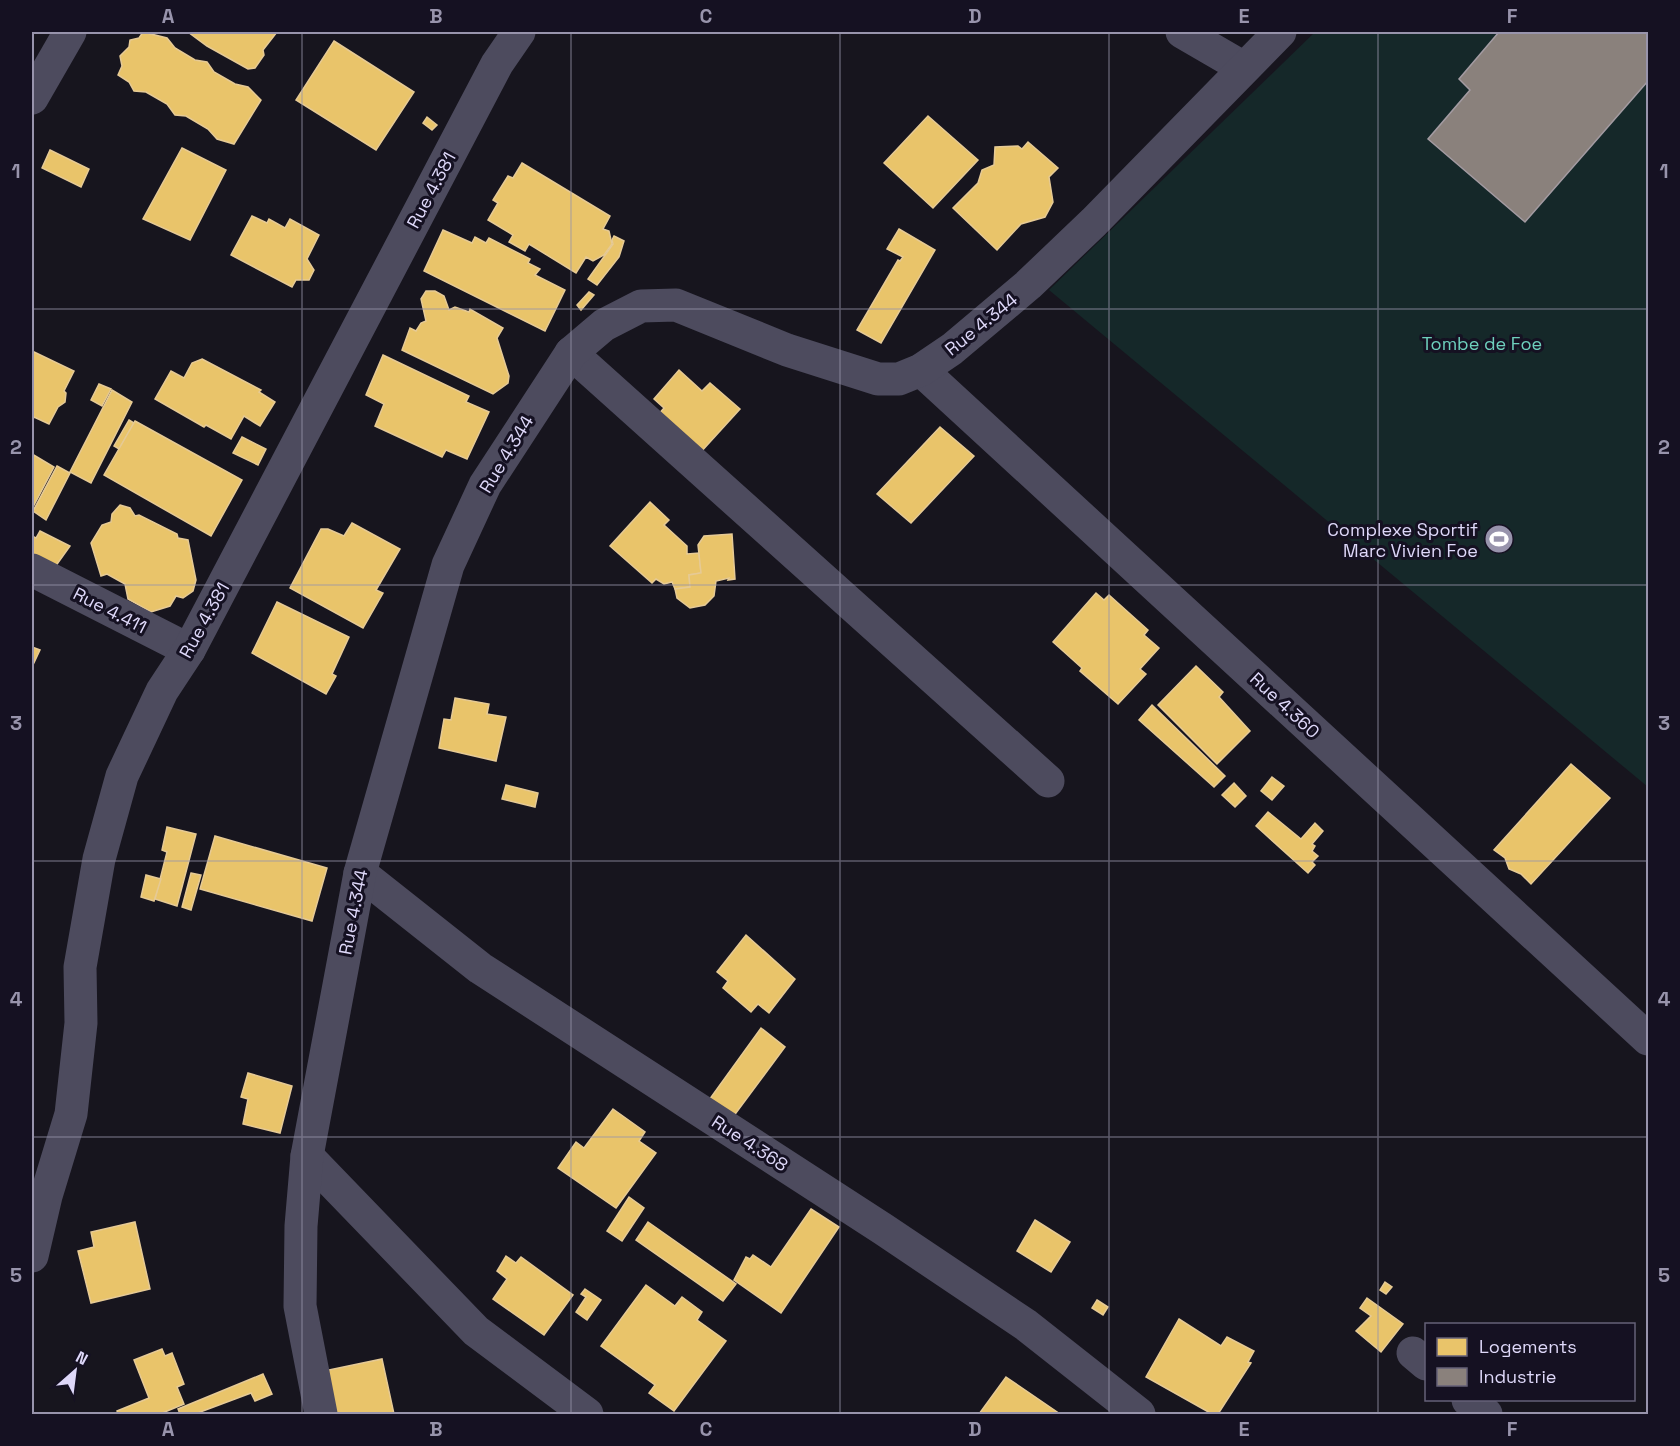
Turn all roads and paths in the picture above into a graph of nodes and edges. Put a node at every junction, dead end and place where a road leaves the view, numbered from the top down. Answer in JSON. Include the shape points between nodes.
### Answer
{"nodes":[{"id":1,"x":70,"y":32,"type":"edge"},
{"id":2,"x":519,"y":32,"type":"edge"},
{"id":3,"x":1182,"y":32,"type":"edge"},
{"id":4,"x":1280,"y":32,"type":"edge"},
{"id":5,"x":1244,"y":68,"type":"junction"},
{"id":6,"x":32,"y":98,"type":"edge"},
{"id":7,"x":571,"y":353,"type":"junction"},
{"id":8,"x":921,"y":370,"type":"junction"},
{"id":9,"x":32,"y":570,"type":"edge"},
{"id":10,"x":189,"y":650,"type":"junction"},
{"id":11,"x":1047,"y":781,"type":"dead end"},
{"id":12,"x":360,"y":873,"type":"junction"},
{"id":13,"x":1648,"y":1039,"type":"edge"},
{"id":14,"x":307,"y":1156,"type":"junction"},
{"id":15,"x":32,"y":1256,"type":"edge"},
{"id":16,"x":1469,"y":1401,"type":"edge"},
{"id":17,"x":321,"y":1414,"type":"edge"},
{"id":18,"x":587,"y":1414,"type":"edge"},
{"id":19,"x":1139,"y":1414,"type":"edge"},
{"id":20,"x":1486,"y":1414,"type":"edge"}],
"edges":[{"from":1,"to":6,"type":"street"},
{"from":2,"to":10,"type":"street","name":"Rue 4.381","via":[[497,64]]},
{"from":3,"to":5,"type":"street"},
{"from":4,"to":5,"type":"street","name":"Rue 4.344"},
{"from":5,"to":8,"type":"street","name":"Rue 4.344","via":[[1028,285]]},
{"from":7,"to":8,"type":"street","name":"Rue 4.344","via":[[604,325],[641,306],[676,304],[787,350],[878,379],[899,379]]},
{"from":7,"to":11,"type":"street"},
{"from":7,"to":12,"type":"street","name":"Rue 4.344","via":[[485,484],[448,565]]},
{"from":8,"to":13,"type":"street","name":"Rue 4.360"},
{"from":9,"to":10,"type":"street","name":"Rue 4.411"},
{"from":10,"to":15,"type":"street","name":"Rue 4.381","via":[[162,690],[122,776],[99,860],[80,967],[81,1023],[71,1114]]},
{"from":12,"to":14,"type":"street","name":"Rue 4.344"},
{"from":12,"to":19,"type":"street","name":"Rue 4.368","via":[[480,968],[988,1300]]},
{"from":14,"to":17,"type":"street","name":"Rue 4.344","via":[[300,1306]]},
{"from":14,"to":18,"type":"street","via":[[476,1331]]},
{"from":16,"to":20,"type":"street"}]}
